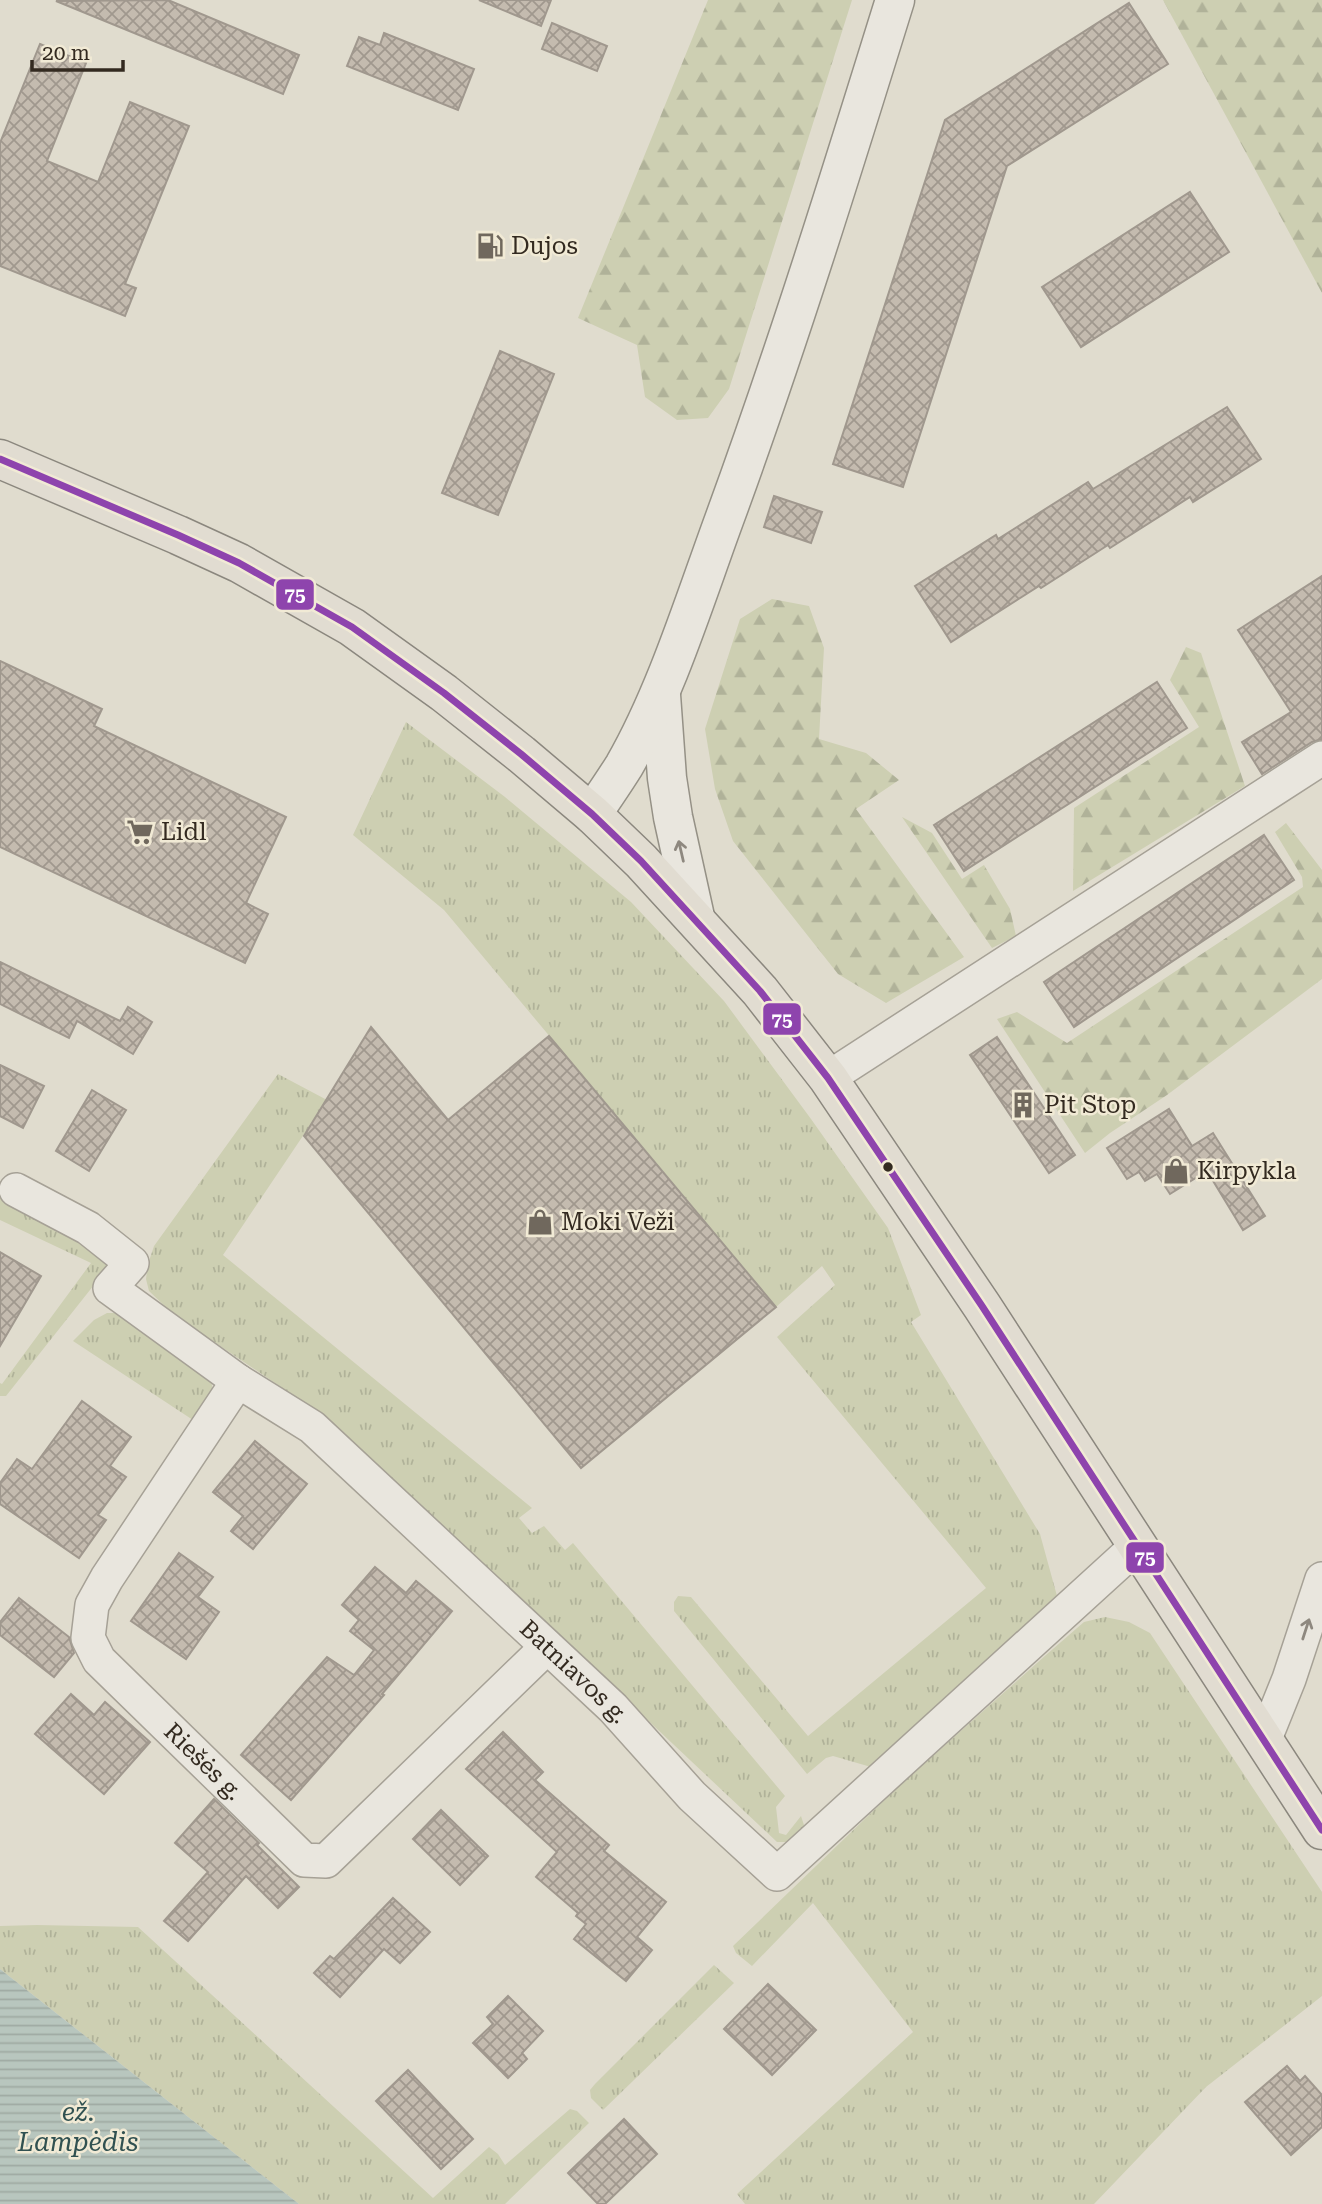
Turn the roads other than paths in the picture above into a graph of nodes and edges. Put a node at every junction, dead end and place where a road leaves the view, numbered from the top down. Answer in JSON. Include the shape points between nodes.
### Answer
{"nodes":[{"id":1,"x":895,"y":0,"type":"edge"},
{"id":2,"x":0,"y":459,"type":"edge"},
{"id":3,"x":661,"y":689,"type":"junction"},
{"id":4,"x":1322,"y":758,"type":"edge"},
{"id":5,"x":592,"y":814,"type":"junction"},
{"id":6,"x":695,"y":917,"type":"junction"},
{"id":7,"x":828,"y":1078,"type":"junction"},
{"id":8,"x":16,"y":1190,"type":"dead end"},
{"id":9,"x":238,"y":1381,"type":"junction"},
{"id":10,"x":1137,"y":1546,"type":"junction"},
{"id":11,"x":1322,"y":1578,"type":"edge"},
{"id":12,"x":547,"y":1647,"type":"junction"},
{"id":13,"x":1264,"y":1741,"type":"junction"},
{"id":14,"x":1322,"y":1830,"type":"edge"}],
"edges":[{"from":1,"to":3,"type":"main road","via":[[745,463]]},
{"from":2,"to":5,"type":"main road","via":[[239,563],[352,627],[444,693]]},
{"from":3,"to":5,"type":"main road","via":[[625,765]]},
{"from":6,"to":3,"type":"main road","one_way":true,"via":[[668,791]]},
{"from":4,"to":7,"type":"street"},
{"from":5,"to":6,"type":"main road"},
{"from":6,"to":7,"type":"main road"},
{"from":7,"to":10,"type":"main road"},
{"from":8,"to":9,"type":"street","name":"Batniavos g.","via":[[88,1228],[132,1263],[110,1288]]},
{"from":9,"to":12,"type":"street","name":"Batniavos g.","via":[[313,1426]]},
{"from":9,"to":12,"type":"street","name":"Riešės g.","via":[[107,1578],[92,1605],[88,1638],[99,1660],[304,1860],[326,1861]]},
{"from":10,"to":12,"type":"street","name":"Batniavos g.","via":[[776,1874],[692,1796],[613,1708]]},
{"from":10,"to":13,"type":"main road"},
{"from":13,"to":11,"type":"street","one_way":true},
{"from":13,"to":14,"type":"main road"}]}
